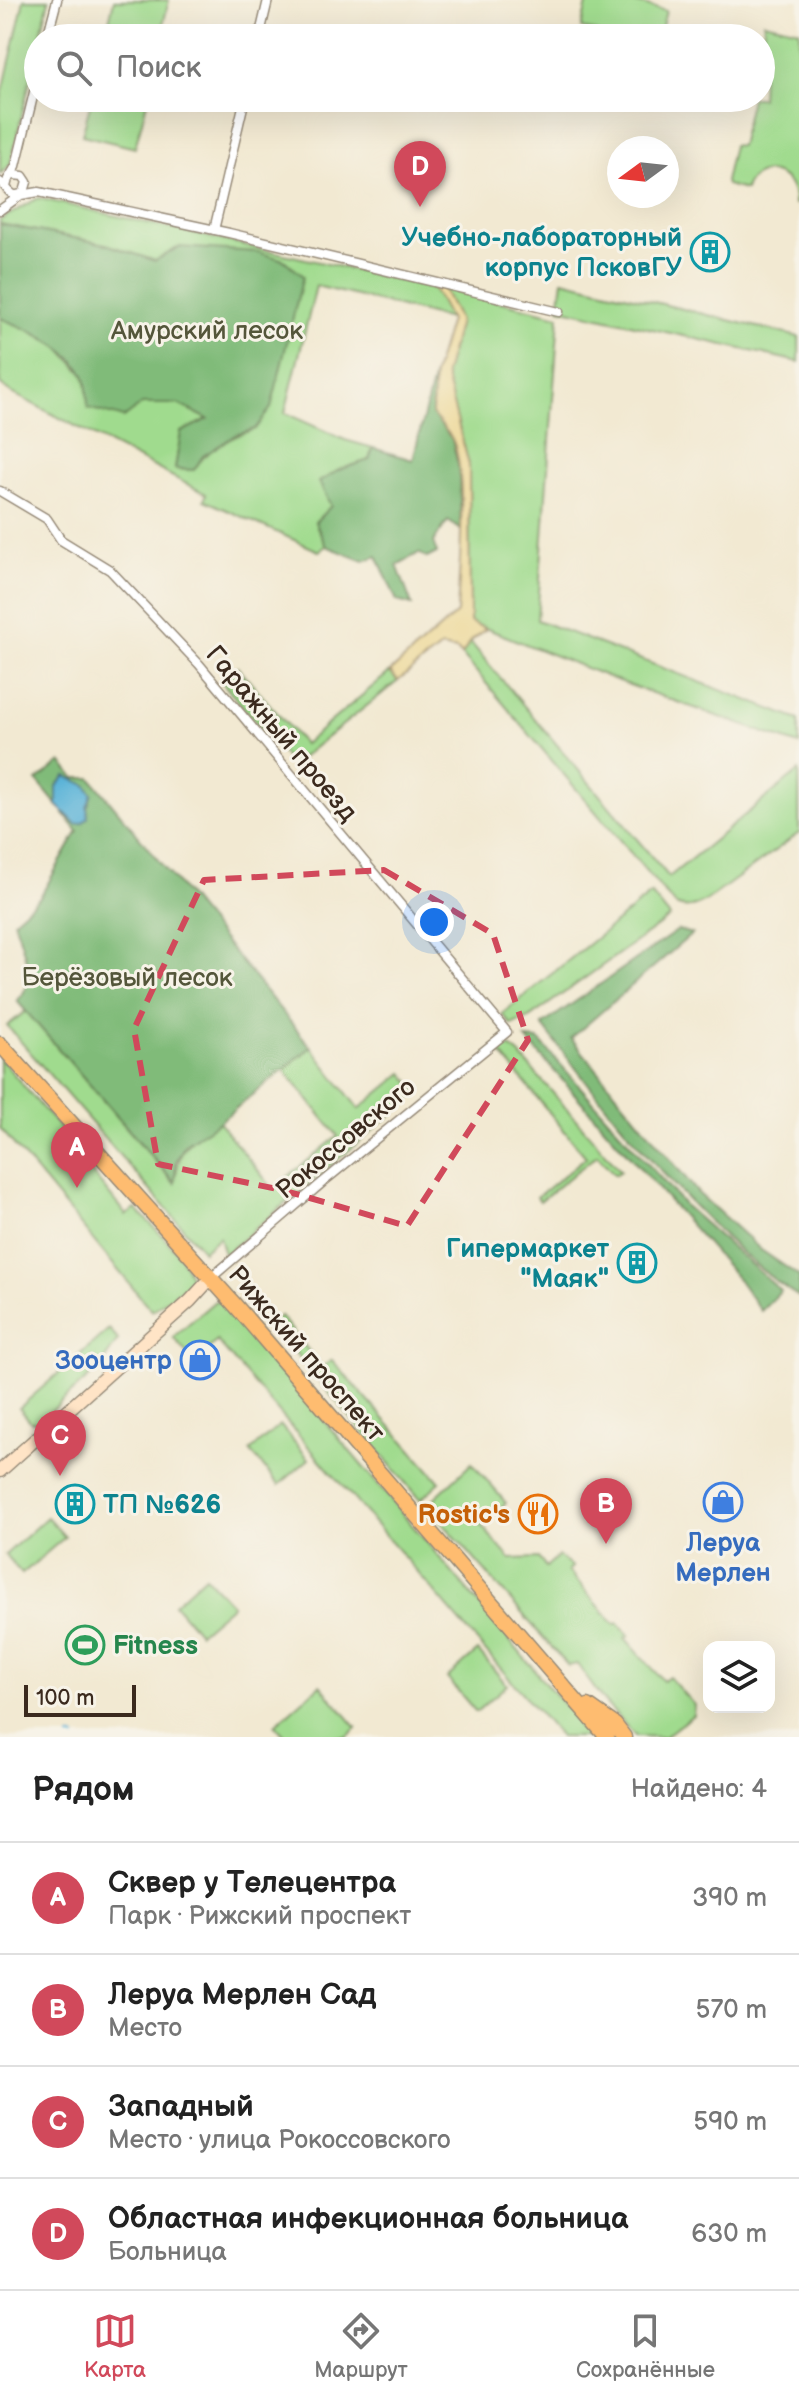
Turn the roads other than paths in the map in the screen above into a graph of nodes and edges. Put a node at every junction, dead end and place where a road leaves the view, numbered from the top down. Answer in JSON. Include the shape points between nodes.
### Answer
{"nodes":[{"id":1,"x":57,"y":0,"type":"edge"},
{"id":2,"x":268,"y":0,"type":"edge"},
{"id":3,"x":51,"y":24,"type":"edge"},
{"id":4,"x":262,"y":24,"type":"edge"},
{"id":5,"x":28,"y":112,"type":"edge"},
{"id":6,"x":242,"y":112,"type":"edge"},
{"id":7,"x":8,"y":180,"type":"edge"},
{"id":8,"x":27,"y":182,"type":"junction"},
{"id":9,"x":39,"y":192,"type":"junction"},
{"id":10,"x":21,"y":195,"type":"junction"},
{"id":11,"x":1,"y":209,"type":"edge"},
{"id":12,"x":214,"y":230,"type":"junction"},
{"id":13,"x":559,"y":312,"type":"dead end"},
{"id":14,"x":0,"y":491,"type":"edge"},
{"id":15,"x":507,"y":1032,"type":"joint"},
{"id":16,"x":0,"y":1044,"type":"edge"},
{"id":17,"x":211,"y":1278,"type":"junction"},
{"id":18,"x":0,"y":1471,"type":"edge"},
{"id":19,"x":574,"y":1697,"type":"junction"},
{"id":20,"x":607,"y":1737,"type":"edge"},
{"id":21,"x":624,"y":1737,"type":"edge"}],
"edges":[{"from":1,"to":3,"type":"street"},
{"from":2,"to":4,"type":"street"},
{"from":5,"to":7,"type":"street"},
{"from":6,"to":12,"type":"street"},
{"from":7,"to":8,"type":"street"},
{"from":7,"to":10,"type":"street","via":[[14,195]]},
{"from":7,"to":11,"type":"street"},
{"from":8,"to":9,"type":"street"},
{"from":8,"to":10,"type":"street"},
{"from":9,"to":10,"type":"street"},
{"from":9,"to":12,"type":"street"},
{"from":10,"to":11,"type":"street"},
{"from":12,"to":13,"type":"street"},
{"from":14,"to":15,"type":"street","name":"Гаражный проезд","via":[[47,519],[61,540],[110,570],[179,642]]},
{"from":15,"to":17,"type":"street","name":"Рокоссовского"},
{"from":16,"to":17,"type":"highway","name":"Рижский проспект"},
{"from":17,"to":18,"type":"main road"},
{"from":17,"to":19,"type":"highway","name":"Рижский проспект"},
{"from":19,"to":20,"type":"highway","name":"Рижский проспект"},
{"from":19,"to":21,"type":"highway","name":"Рижский проспект"}]}
